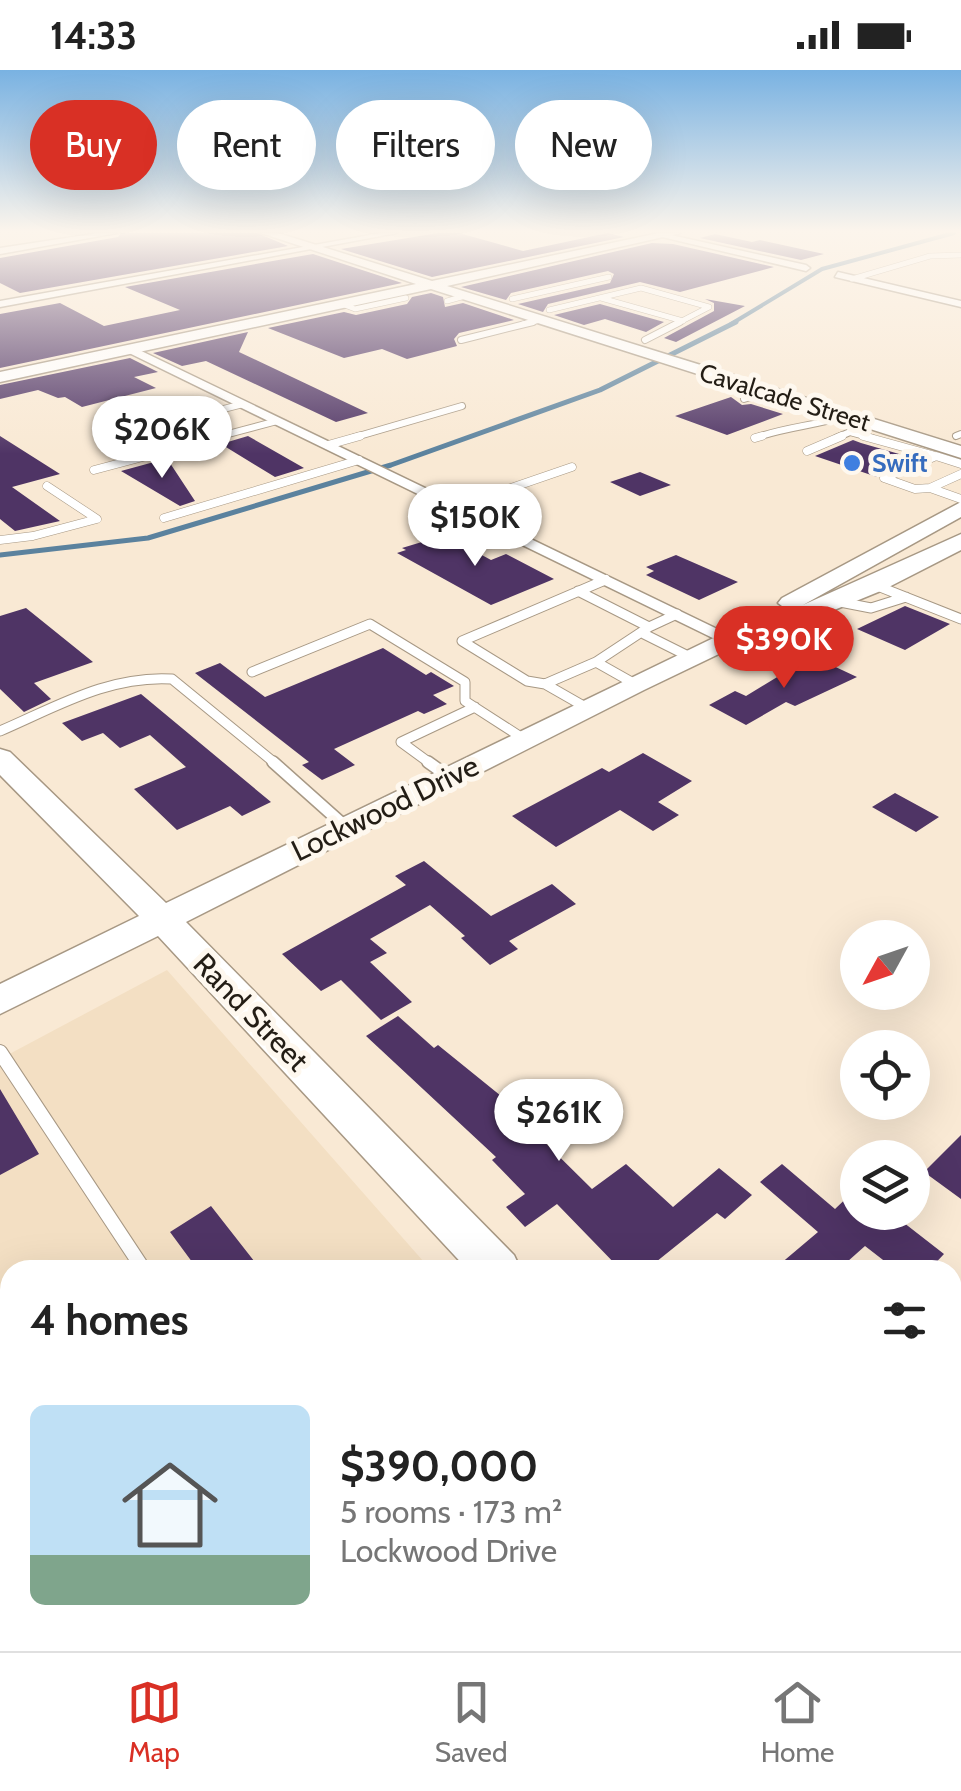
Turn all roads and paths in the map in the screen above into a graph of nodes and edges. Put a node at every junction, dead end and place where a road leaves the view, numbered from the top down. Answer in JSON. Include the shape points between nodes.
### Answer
{"nodes":[{"id":1,"x":329,"y":307,"type":"edge"},
{"id":2,"x":510,"y":307,"type":"edge"},
{"id":3,"x":528,"y":307,"type":"edge"},
{"id":4,"x":572,"y":307,"type":"edge"},
{"id":5,"x":633,"y":307,"type":"edge"},
{"id":6,"x":708,"y":307,"type":"edge"},
{"id":7,"x":545,"y":315,"type":"junction"},
{"id":8,"x":684,"y":321,"type":"junction"},
{"id":9,"x":608,"y":329,"type":"junction"},
{"id":10,"x":587,"y":335,"type":"junction"},
{"id":11,"x":461,"y":340,"type":"dead end"},
{"id":12,"x":644,"y":340,"type":"junction"},
{"id":13,"x":130,"y":349,"type":"junction"},
{"id":14,"x":678,"y":355,"type":"junction"},
{"id":15,"x":0,"y":377,"type":"edge"},
{"id":16,"x":796,"y":387,"type":"junction"},
{"id":17,"x":771,"y":393,"type":"junction"},
{"id":18,"x":744,"y":399,"type":"dead end"},
{"id":19,"x":242,"y":404,"type":"junction"},
{"id":20,"x":462,"y":406,"type":"dead end"},
{"id":21,"x":278,"y":420,"type":"junction"},
{"id":22,"x":848,"y":424,"type":"junction"},
{"id":23,"x":134,"y":432,"type":"dead end"},
{"id":24,"x":755,"y":438,"type":"dead end"},
{"id":25,"x":328,"y":445,"type":"junction"},
{"id":26,"x":955,"y":447,"type":"edge"},
{"id":27,"x":806,"y":451,"type":"dead end"},
{"id":28,"x":364,"y":462,"type":"junction"},
{"id":29,"x":921,"y":466,"type":"junction"},
{"id":30,"x":932,"y":466,"type":"dead end"},
{"id":31,"x":572,"y":468,"type":"dead end"},
{"id":32,"x":94,"y":470,"type":"dead end"},
{"id":33,"x":960,"y":474,"type":"edge"},
{"id":34,"x":932,"y":483,"type":"junction"},
{"id":35,"x":46,"y":486,"type":"dead end"},
{"id":36,"x":961,"y":499,"type":"edge"},
{"id":37,"x":456,"y":507,"type":"junction"},
{"id":38,"x":961,"y":508,"type":"edge"},
{"id":39,"x":164,"y":518,"type":"dead end"},
{"id":40,"x":0,"y":540,"type":"edge"},
{"id":41,"x":961,"y":541,"type":"edge"},
{"id":42,"x":875,"y":554,"type":"junction"},
{"id":43,"x":911,"y":567,"type":"junction"},
{"id":44,"x":606,"y":580,"type":"junction"},
{"id":45,"x":875,"y":585,"type":"junction"},
{"id":46,"x":578,"y":591,"type":"junction"},
{"id":47,"x":906,"y":597,"type":"junction"},
{"id":48,"x":835,"y":601,"type":"junction"},
{"id":49,"x":677,"y":614,"type":"junction"},
{"id":50,"x":772,"y":619,"type":"junction"},
{"id":51,"x":961,"y":619,"type":"edge"},
{"id":52,"x":647,"y":630,"type":"junction"},
{"id":53,"x":728,"y":639,"type":"junction"},
{"id":54,"x":690,"y":657,"type":"junction"},
{"id":55,"x":596,"y":662,"type":"junction"},
{"id":56,"x":252,"y":672,"type":"dead end"},
{"id":57,"x":546,"y":684,"type":"junction"},
{"id":58,"x":634,"y":684,"type":"junction"},
{"id":59,"x":476,"y":707,"type":"junction"},
{"id":60,"x":586,"y":708,"type":"junction"},
{"id":61,"x":0,"y":732,"type":"edge"},
{"id":62,"x":524,"y":739,"type":"junction"},
{"id":63,"x":4,"y":767,"type":"edge"},
{"id":64,"x":449,"y":778,"type":"junction"},
{"id":65,"x":346,"y":828,"type":"junction"},
{"id":66,"x":162,"y":919,"type":"junction"},
{"id":67,"x":0,"y":1000,"type":"edge"},
{"id":68,"x":0,"y":1052,"type":"edge"},
{"id":69,"x":137,"y":1260,"type":"edge"},
{"id":70,"x":488,"y":1260,"type":"edge"}],
"edges":[{"from":1,"to":13,"type":"main road"},
{"from":2,"to":7,"type":"main road","name":"Cavalcade Street"},
{"from":3,"to":7,"type":"main road","name":"Cavalcade Street"},
{"from":4,"to":7,"type":"lane"},
{"from":5,"to":8,"type":"lane"},
{"from":6,"to":8,"type":"lane"},
{"from":7,"to":9,"type":"main road","name":"Cavalcade Street"},
{"from":7,"to":10,"type":"main road","name":"Cavalcade Street"},
{"from":7,"to":11,"type":"lane"},
{"from":8,"to":12,"type":"lane"},
{"from":9,"to":10,"type":"main road"},
{"from":9,"to":12,"type":"main road","name":"Cavalcade Street"},
{"from":10,"to":14,"type":"main road","name":"Cavalcade Street","via":[[653,356]]},
{"from":12,"to":14,"type":"main road","name":"Cavalcade Street"},
{"from":13,"to":15,"type":"main road"},
{"from":13,"to":19,"type":"street"},
{"from":14,"to":16,"type":"main road","name":"Cavalcade Street"},
{"from":14,"to":17,"type":"main road","name":"Cavalcade Street"},
{"from":16,"to":17,"type":"main road"},
{"from":16,"to":26,"type":"main road","name":"Cavalcade Street"},
{"from":17,"to":18,"type":"lane"},
{"from":17,"to":22,"type":"main road","name":"Cavalcade Street"},
{"from":19,"to":21,"type":"street"},
{"from":19,"to":23,"type":"lane"},
{"from":20,"to":25,"type":"lane"},
{"from":21,"to":25,"type":"street"},
{"from":21,"to":32,"type":"lane"},
{"from":22,"to":24,"type":"lane","via":[[783,428]]},
{"from":22,"to":26,"type":"main road","name":"Cavalcade Street"},
{"from":22,"to":26,"type":"lane","via":[[921,455]]},
{"from":22,"to":27,"type":"lane"},
{"from":25,"to":28,"type":"street"},
{"from":26,"to":29,"type":"lane"},
{"from":28,"to":37,"type":"street"},
{"from":28,"to":39,"type":"lane"},
{"from":29,"to":30,"type":"lane"},
{"from":29,"to":34,"type":"lane","via":[[884,478],[916,489]]},
{"from":31,"to":37,"type":"lane"},
{"from":33,"to":34,"type":"lane"},
{"from":34,"to":36,"type":"lane"},
{"from":35,"to":40,"type":"lane","via":[[98,519]]},
{"from":37,"to":44,"type":"street"},
{"from":38,"to":42,"type":"main road","name":"Lockwood Drive"},
{"from":41,"to":43,"type":"main road","name":"Lockwood Drive"},
{"from":42,"to":43,"type":"main road"},
{"from":42,"to":50,"type":"main road","name":"Lockwood Drive","via":[[798,595]]},
{"from":43,"to":45,"type":"main road","name":"Lockwood Drive"},
{"from":44,"to":46,"type":"lane"},
{"from":44,"to":49,"type":"street"},
{"from":45,"to":47,"type":"lane"},
{"from":45,"to":48,"type":"main road","name":"Lockwood Drive"},
{"from":46,"to":52,"type":"lane"},
{"from":46,"to":57,"type":"lane","via":[[462,640],[527,681]]},
{"from":47,"to":48,"type":"lane","via":[[864,610]]},
{"from":47,"to":51,"type":"lane"},
{"from":48,"to":50,"type":"main road","name":"Lockwood Drive"},
{"from":49,"to":52,"type":"lane"},
{"from":49,"to":53,"type":"street"},
{"from":50,"to":53,"type":"main road","name":"Lockwood Drive"},
{"from":52,"to":54,"type":"lane"},
{"from":52,"to":55,"type":"lane"},
{"from":53,"to":54,"type":"main road","name":"Lockwood Drive"},
{"from":54,"to":58,"type":"main road","name":"Lockwood Drive"},
{"from":55,"to":57,"type":"lane"},
{"from":55,"to":58,"type":"lane"},
{"from":56,"to":59,"type":"lane","via":[[370,624],[465,682],[465,701]]},
{"from":57,"to":60,"type":"lane"},
{"from":58,"to":60,"type":"main road","name":"Lockwood Drive"},
{"from":59,"to":62,"type":"lane"},
{"from":59,"to":64,"type":"lane","via":[[401,742]]},
{"from":60,"to":62,"type":"main road","name":"Lockwood Drive"},
{"from":61,"to":65,"type":"lane","via":[[103,689],[150,675],[172,679]]},
{"from":62,"to":64,"type":"main road","name":"Lockwood Drive"},
{"from":63,"to":66,"type":"main road","name":"Rand Street"},
{"from":64,"to":65,"type":"main road","name":"Lockwood Drive"},
{"from":65,"to":66,"type":"main road","name":"Lockwood Drive"},
{"from":66,"to":67,"type":"main road","name":"Lockwood Drive"},
{"from":66,"to":70,"type":"main road","name":"Rand Street"},
{"from":68,"to":69,"type":"lane"}]}
